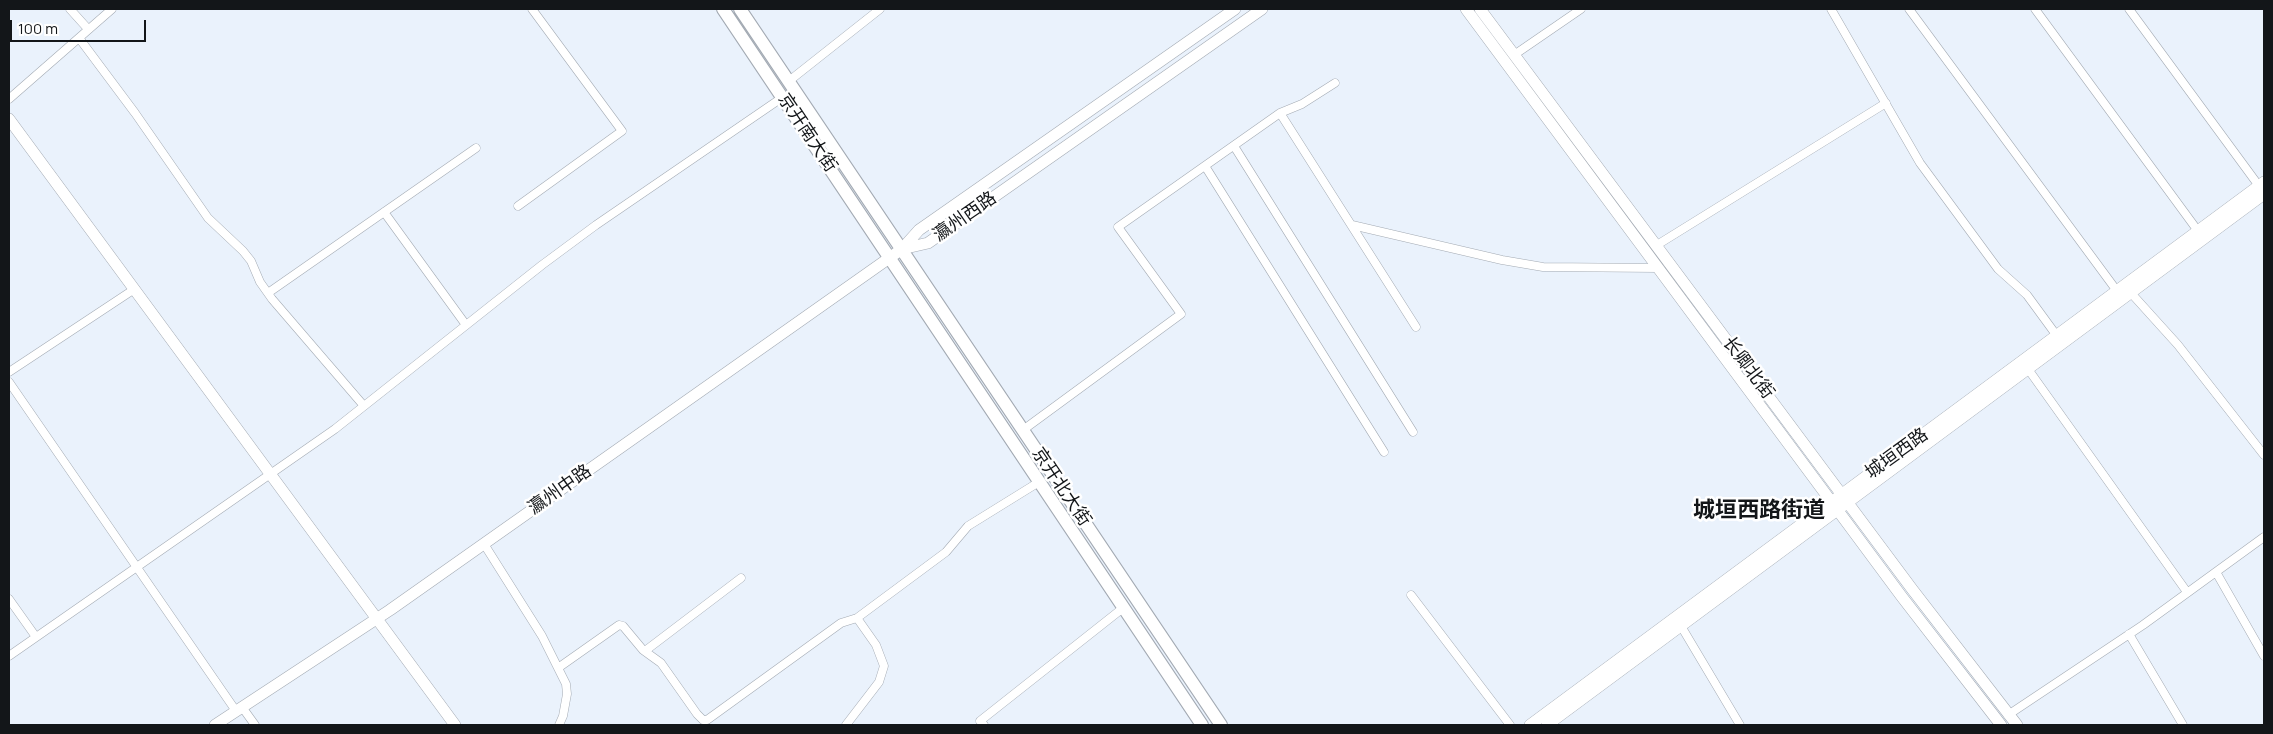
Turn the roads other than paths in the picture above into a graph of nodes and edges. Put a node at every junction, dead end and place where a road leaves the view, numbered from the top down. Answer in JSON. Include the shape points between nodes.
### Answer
{"nodes":[{"id":1,"x":70,"y":9,"type":"edge"},
{"id":2,"x":112,"y":9,"type":"edge"},
{"id":3,"x":532,"y":9,"type":"edge"},
{"id":4,"x":723,"y":9,"type":"edge"},
{"id":5,"x":740,"y":9,"type":"edge"},
{"id":6,"x":880,"y":9,"type":"edge"},
{"id":7,"x":1235,"y":9,"type":"edge"},
{"id":8,"x":1262,"y":9,"type":"edge"},
{"id":9,"x":1466,"y":9,"type":"edge"},
{"id":10,"x":1480,"y":9,"type":"edge"},
{"id":11,"x":1581,"y":9,"type":"edge"},
{"id":12,"x":1831,"y":9,"type":"edge"},
{"id":13,"x":1910,"y":9,"type":"edge"},
{"id":14,"x":2034,"y":9,"type":"edge"},
{"id":15,"x":2128,"y":9,"type":"edge"},
{"id":16,"x":88,"y":29,"type":"junction"},
{"id":17,"x":79,"y":38,"type":"junction"},
{"id":18,"x":1514,"y":55,"type":"junction"},
{"id":19,"x":789,"y":81,"type":"junction"},
{"id":20,"x":1335,"y":83,"type":"dead end"},
{"id":21,"x":783,"y":97,"type":"junction"},
{"id":22,"x":9,"y":99,"type":"edge"},
{"id":23,"x":1886,"y":103,"type":"junction"},
{"id":24,"x":1280,"y":113,"type":"junction"},
{"id":25,"x":9,"y":119,"type":"edge"},
{"id":26,"x":1234,"y":146,"type":"junction"},
{"id":27,"x":476,"y":148,"type":"dead end"},
{"id":28,"x":1205,"y":166,"type":"junction"},
{"id":29,"x":2263,"y":187,"type":"edge"},
{"id":30,"x":518,"y":206,"type":"dead end"},
{"id":31,"x":384,"y":212,"type":"junction"},
{"id":32,"x":1352,"y":225,"type":"junction"},
{"id":33,"x":2198,"y":231,"type":"junction"},
{"id":34,"x":1656,"y":245,"type":"junction"},
{"id":35,"x":902,"y":249,"type":"junction"},
{"id":36,"x":890,"y":258,"type":"junction"},
{"id":37,"x":1658,"y":268,"type":"junction"},
{"id":38,"x":134,"y":290,"type":"junction"},
{"id":39,"x":2117,"y":291,"type":"junction"},
{"id":40,"x":2131,"y":293,"type":"junction"},
{"id":41,"x":268,"y":294,"type":"junction"},
{"id":42,"x":466,"y":325,"type":"junction"},
{"id":43,"x":1416,"y":327,"type":"dead end"},
{"id":44,"x":2057,"y":336,"type":"junction"},
{"id":45,"x":2028,"y":369,"type":"junction"},
{"id":46,"x":9,"y":372,"type":"edge"},
{"id":47,"x":9,"y":382,"type":"edge"},
{"id":48,"x":364,"y":406,"type":"junction"},
{"id":49,"x":1023,"y":430,"type":"junction"},
{"id":50,"x":1413,"y":432,"type":"dead end"},
{"id":51,"x":1384,"y":452,"type":"dead end"},
{"id":52,"x":2264,"y":455,"type":"edge"},
{"id":53,"x":270,"y":474,"type":"junction"},
{"id":54,"x":1039,"y":482,"type":"junction"},
{"id":55,"x":1845,"y":499,"type":"junction"},
{"id":56,"x":1835,"y":506,"type":"junction"},
{"id":57,"x":2264,"y":536,"type":"edge"},
{"id":58,"x":484,"y":544,"type":"junction"},
{"id":59,"x":136,"y":567,"type":"junction"},
{"id":60,"x":2216,"y":572,"type":"junction"},
{"id":61,"x":741,"y":578,"type":"dead end"},
{"id":62,"x":2187,"y":592,"type":"junction"},
{"id":63,"x":1411,"y":595,"type":"dead end"},
{"id":64,"x":9,"y":599,"type":"edge"},
{"id":65,"x":1123,"y":608,"type":"junction"},
{"id":66,"x":377,"y":618,"type":"junction"},
{"id":67,"x":857,"y":618,"type":"junction"},
{"id":68,"x":1681,"y":626,"type":"junction"},
{"id":69,"x":2129,"y":634,"type":"junction"},
{"id":70,"x":36,"y":637,"type":"junction"},
{"id":71,"x":645,"y":651,"type":"junction"},
{"id":72,"x":9,"y":656,"type":"edge"},
{"id":73,"x":2264,"y":656,"type":"edge"},
{"id":74,"x":558,"y":668,"type":"junction"},
{"id":75,"x":239,"y":709,"type":"junction"},
{"id":76,"x":2008,"y":715,"type":"junction"},
{"id":77,"x":215,"y":725,"type":"edge"},
{"id":78,"x":255,"y":725,"type":"edge"},
{"id":79,"x":455,"y":725,"type":"edge"},
{"id":80,"x":559,"y":725,"type":"edge"},
{"id":81,"x":846,"y":725,"type":"edge"},
{"id":82,"x":984,"y":725,"type":"edge"},
{"id":83,"x":1202,"y":725,"type":"edge"},
{"id":84,"x":1221,"y":725,"type":"edge"},
{"id":85,"x":1510,"y":725,"type":"edge"},
{"id":86,"x":1530,"y":725,"type":"edge"},
{"id":87,"x":1547,"y":725,"type":"edge"},
{"id":88,"x":1740,"y":725,"type":"edge"},
{"id":89,"x":2001,"y":725,"type":"edge"},
{"id":90,"x":2017,"y":725,"type":"edge"},
{"id":91,"x":2183,"y":725,"type":"edge"}],
"edges":[{"from":1,"to":16,"type":"street"},
{"from":2,"to":16,"type":"street"},
{"from":3,"to":30,"type":"street","via":[[622,131]]},
{"from":4,"to":21,"type":"main road","name":"京开南大街"},
{"from":5,"to":19,"type":"main road","name":"京开南大街"},
{"from":6,"to":19,"type":"street"},
{"from":7,"to":35,"type":"main road","name":"瀛州西路","via":[[919,230]]},
{"from":8,"to":35,"type":"main road","name":"瀛州西路","via":[[928,243]]},
{"from":9,"to":37,"type":"main road","name":"长卿北街"},
{"from":10,"to":18,"type":"main road","name":"长卿北街"},
{"from":11,"to":18,"type":"street"},
{"from":12,"to":23,"type":"street"},
{"from":13,"to":39,"type":"street"},
{"from":14,"to":33,"type":"street"},
{"from":15,"to":29,"type":"street"},
{"from":16,"to":17,"type":"street"},
{"from":17,"to":22,"type":"street"},
{"from":17,"to":41,"type":"street","via":[[208,218],[251,261]]},
{"from":18,"to":34,"type":"main road","name":"长卿北街"},
{"from":19,"to":35,"type":"main road","name":"京开南大街"},
{"from":20,"to":24,"type":"street","via":[[1302,104]]},
{"from":21,"to":36,"type":"main road","name":"京开南大街"},
{"from":21,"to":42,"type":"street","via":[[627,202]]},
{"from":23,"to":34,"type":"street"},
{"from":23,"to":44,"type":"street","via":[[1920,163],[1998,269],[2027,295]]},
{"from":24,"to":26,"type":"street"},
{"from":24,"to":32,"type":"street"},
{"from":25,"to":38,"type":"main road"},
{"from":26,"to":28,"type":"street"},
{"from":26,"to":50,"type":"street"},
{"from":27,"to":31,"type":"street"},
{"from":28,"to":49,"type":"street","via":[[1118,227],[1182,314]]},
{"from":28,"to":51,"type":"street"},
{"from":29,"to":33,"type":"main road","name":"城垣西路"},
{"from":29,"to":40,"type":"main road","name":"城垣西路"},
{"from":31,"to":41,"type":"street"},
{"from":31,"to":42,"type":"street"},
{"from":32,"to":37,"type":"street","via":[[1544,267]]},
{"from":32,"to":43,"type":"street"},
{"from":33,"to":39,"type":"main road","name":"城垣西路"},
{"from":34,"to":55,"type":"main road","name":"长卿北街"},
{"from":35,"to":36,"type":"main road","name":"瀛州中路"},
{"from":35,"to":49,"type":"main road","name":"京开北大街"},
{"from":36,"to":54,"type":"main road","name":"京开北大街"},
{"from":36,"to":58,"type":"main road","name":"瀛州中路"},
{"from":37,"to":56,"type":"main road","name":"长卿北街"},
{"from":38,"to":46,"type":"street"},
{"from":38,"to":53,"type":"main road"},
{"from":39,"to":44,"type":"main road","name":"城垣西路"},
{"from":40,"to":45,"type":"main road","name":"城垣西路"},
{"from":40,"to":52,"type":"street","via":[[2178,346]]},
{"from":41,"to":48,"type":"street"},
{"from":42,"to":48,"type":"street"},
{"from":44,"to":55,"type":"main road","name":"城垣西路"},
{"from":45,"to":55,"type":"main road","name":"城垣西路"},
{"from":45,"to":62,"type":"street"},
{"from":47,"to":59,"type":"street"},
{"from":48,"to":53,"type":"street"},
{"from":49,"to":84,"type":"main road","name":"京开北大街"},
{"from":53,"to":59,"type":"street"},
{"from":53,"to":66,"type":"main road"},
{"from":54,"to":65,"type":"main road","name":"京开北大街"},
{"from":54,"to":67,"type":"street","via":[[968,526],[946,552]]},
{"from":55,"to":56,"type":"main road","name":"城垣西路"},
{"from":55,"to":76,"type":"main road","name":"长卿北街"},
{"from":56,"to":68,"type":"main road","name":"城垣西路"},
{"from":56,"to":86,"type":"main road","name":"城垣西路"},
{"from":56,"to":89,"type":"main road","name":"长卿北街"},
{"from":57,"to":60,"type":"street"},
{"from":58,"to":66,"type":"main road","name":"瀛州中路"},
{"from":58,"to":74,"type":"street","via":[[542,636]]},
{"from":59,"to":70,"type":"street"},
{"from":59,"to":75,"type":"street"},
{"from":60,"to":62,"type":"street"},
{"from":60,"to":73,"type":"street"},
{"from":61,"to":71,"type":"street"},
{"from":62,"to":69,"type":"street"},
{"from":63,"to":85,"type":"street"},
{"from":64,"to":70,"type":"street"},
{"from":65,"to":82,"type":"street","via":[[980,721]]},
{"from":65,"to":83,"type":"main road","name":"京开北大街"},
{"from":66,"to":75,"type":"main road","name":"瀛州中路"},
{"from":66,"to":79,"type":"main road"},
{"from":67,"to":71,"type":"street","via":[[842,623],[707,720],[697,714],[661,663]]},
{"from":67,"to":81,"type":"street","via":[[876,645],[884,666],[879,682]]},
{"from":68,"to":87,"type":"main road","name":"城垣西路"},
{"from":68,"to":88,"type":"street"},
{"from":69,"to":76,"type":"street"},
{"from":69,"to":91,"type":"street"},
{"from":70,"to":72,"type":"street"},
{"from":71,"to":74,"type":"street","via":[[624,626],[619,626]]},
{"from":74,"to":80,"type":"street","via":[[567,694]]},
{"from":75,"to":77,"type":"main road","name":"瀛州中路"},
{"from":75,"to":78,"type":"street"},
{"from":76,"to":90,"type":"main road","name":"长卿北街"}]}
